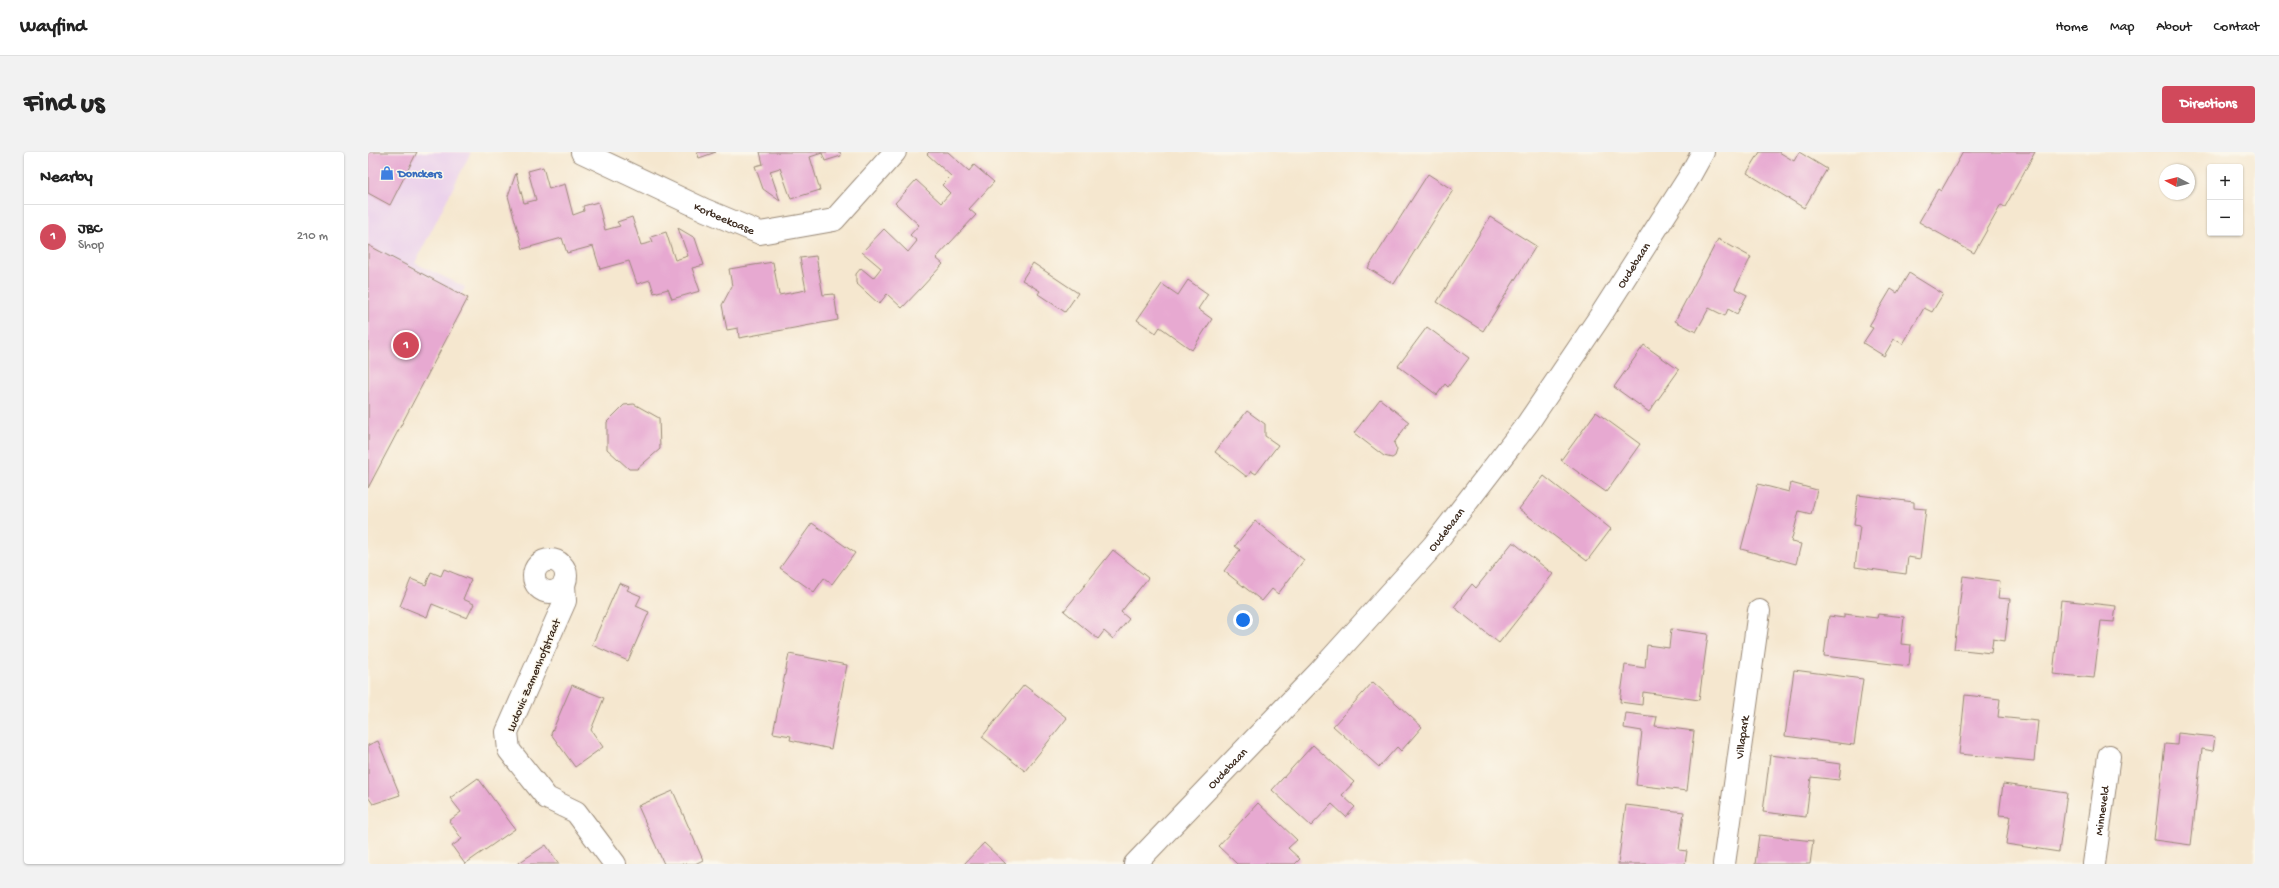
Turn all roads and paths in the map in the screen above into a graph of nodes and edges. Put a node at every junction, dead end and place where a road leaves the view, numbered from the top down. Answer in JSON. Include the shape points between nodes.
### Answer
{"nodes":[{"id":1,"x":582,"y":152,"type":"edge"},
{"id":2,"x":895,"y":152,"type":"edge"},
{"id":3,"x":1703,"y":152,"type":"edge"},
{"id":4,"x":564,"y":585,"type":"dead end"},
{"id":5,"x":1760,"y":611,"type":"dead end"},
{"id":6,"x":2109,"y":756,"type":"dead end"},
{"id":7,"x":616,"y":864,"type":"edge"},
{"id":8,"x":1135,"y":864,"type":"edge"},
{"id":9,"x":1724,"y":864,"type":"edge"},
{"id":10,"x":2094,"y":864,"type":"edge"}],
"edges":[{"from":1,"to":2,"type":"street","name":"Korbeekoase","via":[[760,233],[834,220]]},
{"from":3,"to":8,"type":"street","name":"Oudebaan","via":[[1599,318],[1528,423],[1434,546],[1320,671]]},
{"from":4,"to":7,"type":"street","name":"Ludovic Zamenhofstraat","via":[[565,601],[507,732],[509,750],[547,798],[576,812]]},
{"from":5,"to":9,"type":"street","name":"Villapark"},
{"from":6,"to":10,"type":"street","name":"Minneveld"}]}
